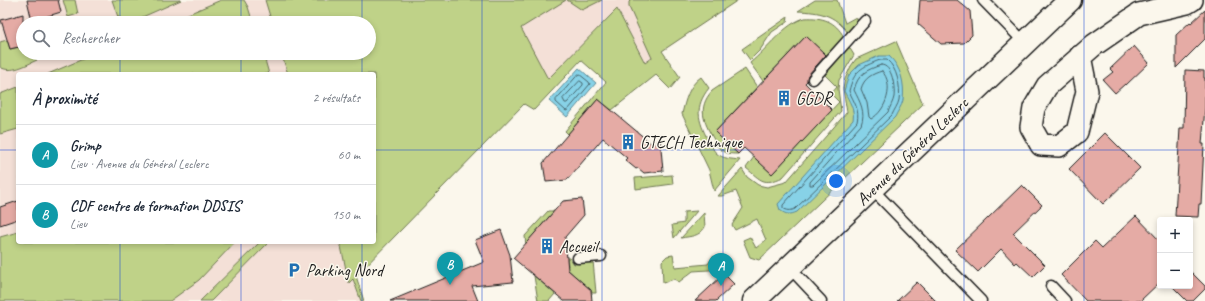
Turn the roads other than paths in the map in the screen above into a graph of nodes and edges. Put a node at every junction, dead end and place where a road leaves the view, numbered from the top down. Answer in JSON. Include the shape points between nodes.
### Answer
{"nodes":[{"id":1,"x":983,"y":0,"type":"edge"},
{"id":2,"x":1070,"y":0,"type":"edge"},
{"id":3,"x":1192,"y":0,"type":"edge"},
{"id":4,"x":865,"y":21,"type":"dead end"},
{"id":5,"x":1025,"y":43,"type":"junction"},
{"id":6,"x":1080,"y":56,"type":"dead end"},
{"id":7,"x":813,"y":79,"type":"dead end"},
{"id":8,"x":872,"y":189,"type":"junction"},
{"id":9,"x":601,"y":256,"type":"dead end"},
{"id":10,"x":578,"y":258,"type":"dead end"},
{"id":11,"x":789,"y":267,"type":"junction"},
{"id":12,"x":1051,"y":286,"type":"dead end"},
{"id":13,"x":754,"y":301,"type":"edge"},
{"id":14,"x":821,"y":301,"type":"edge"},
{"id":15,"x":981,"y":301,"type":"edge"},
{"id":16,"x":1066,"y":301,"type":"edge"}],
"edges":[{"from":1,"to":5,"type":"lane"},
{"from":2,"to":5,"type":"main road","name":"Avenue du Général Leclerc"},
{"from":3,"to":6,"type":"street","via":[[1138,14]]},
{"from":4,"to":7,"type":"lane"},
{"from":5,"to":8,"type":"main road","name":"Avenue du Général Leclerc"},
{"from":8,"to":11,"type":"main road","name":"Avenue du Général Leclerc"},
{"from":8,"to":15,"type":"lane"},
{"from":9,"to":10,"type":"lane"},
{"from":11,"to":13,"type":"main road","name":"Avenue du Général Leclerc"},
{"from":11,"to":14,"type":"lane"},
{"from":12,"to":16,"type":"lane"}]}
